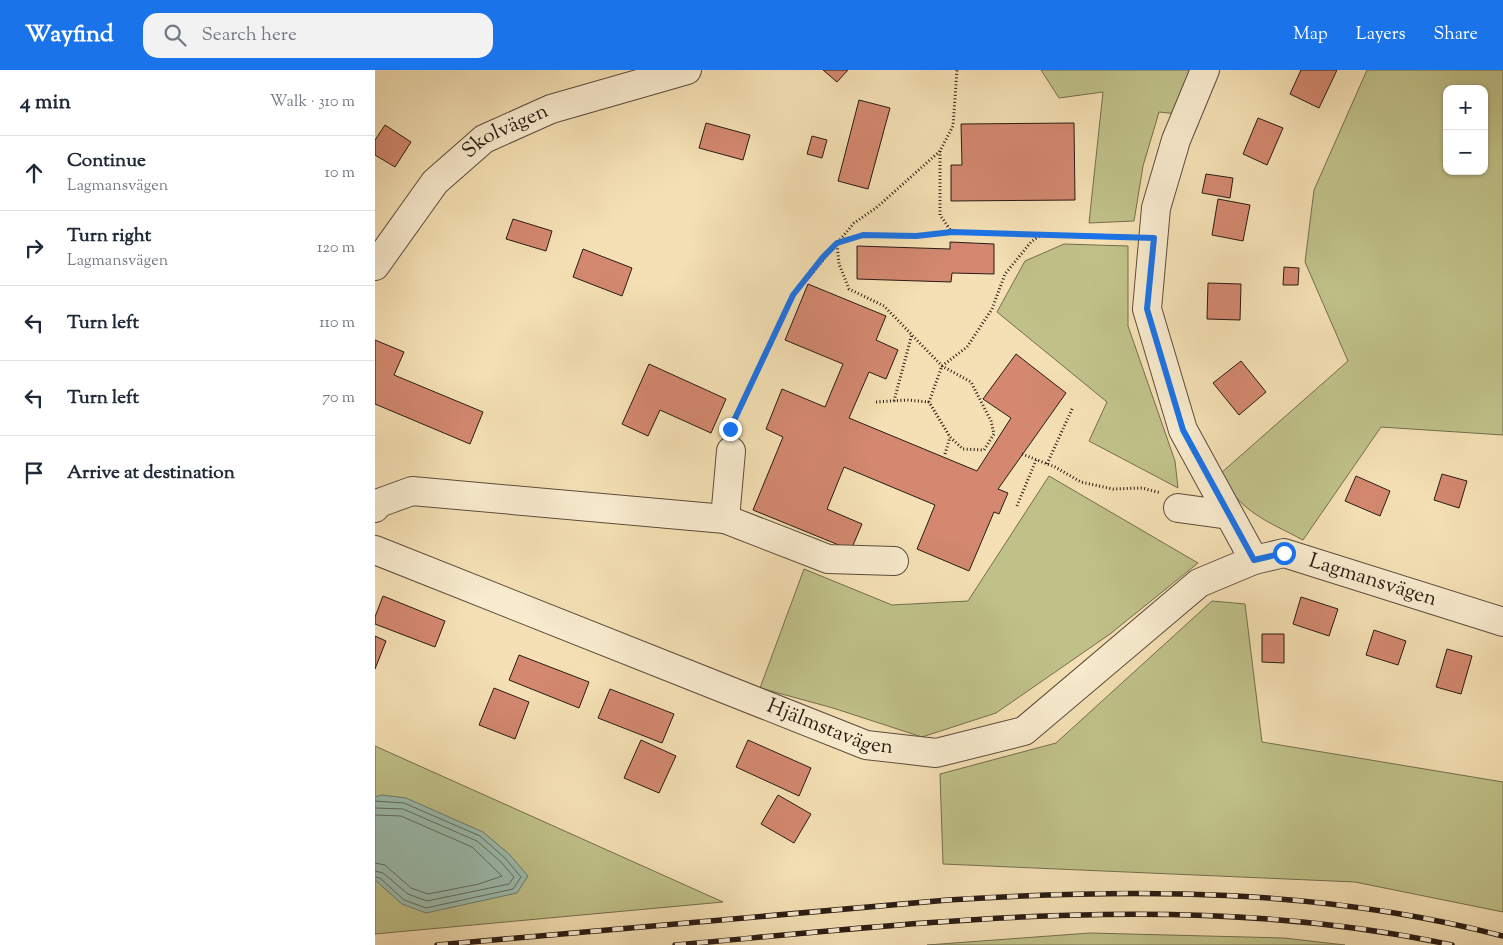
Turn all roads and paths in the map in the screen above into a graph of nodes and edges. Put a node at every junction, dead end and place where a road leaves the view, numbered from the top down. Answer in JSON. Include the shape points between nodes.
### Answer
{"nodes":[{"id":1,"x":687,"y":70,"type":"edge"},
{"id":2,"x":957,"y":70,"type":"edge"},
{"id":3,"x":1205,"y":70,"type":"edge"},
{"id":4,"x":940,"y":151,"type":"junction"},
{"id":5,"x":952,"y":232,"type":"junction"},
{"id":6,"x":1042,"y":234,"type":"junction"},
{"id":7,"x":1154,"y":238,"type":"junction"},
{"id":8,"x":837,"y":243,"type":"junction"},
{"id":9,"x":375,"y":266,"type":"edge"},
{"id":10,"x":912,"y":333,"type":"junction"},
{"id":11,"x":942,"y":366,"type":"junction"},
{"id":12,"x":895,"y":401,"type":"junction"},
{"id":13,"x":875,"y":402,"type":"dead end"},
{"id":14,"x":929,"y":402,"type":"junction"},
{"id":15,"x":1073,"y":407,"type":"dead end"},
{"id":16,"x":994,"y":434,"type":"junction"},
{"id":17,"x":950,"y":437,"type":"junction"},
{"id":18,"x":998,"y":437,"type":"dead end"},
{"id":19,"x":731,"y":451,"type":"joint"},
{"id":20,"x":945,"y":454,"type":"dead end"},
{"id":21,"x":1022,"y":454,"type":"dead end"},
{"id":22,"x":1036,"y":460,"type":"junction"},
{"id":23,"x":1047,"y":464,"type":"junction"},
{"id":24,"x":1017,"y":506,"type":"dead end"},
{"id":25,"x":375,"y":508,"type":"edge"},
{"id":26,"x":1178,"y":508,"type":"joint"},
{"id":27,"x":1229,"y":515,"type":"junction"},
{"id":28,"x":725,"y":519,"type":"junction"},
{"id":29,"x":375,"y":550,"type":"edge"},
{"id":30,"x":1254,"y":560,"type":"junction"},
{"id":31,"x":894,"y":561,"type":"dead end"},
{"id":32,"x":1503,"y":622,"type":"edge"}],
"edges":[{"from":1,"to":9,"type":"street","name":"Skolvägen","via":[[551,109],[484,138],[435,182]]},
{"from":2,"to":4,"type":"path","via":[[953,126]]},
{"from":3,"to":7,"type":"street","via":[[1176,140],[1156,208]]},
{"from":4,"to":5,"type":"path","via":[[940,215]]},
{"from":4,"to":8,"type":"path","via":[[876,208],[854,223]]},
{"from":5,"to":6,"type":"path"},
{"from":5,"to":8,"type":"path","via":[[916,236],[863,235]]},
{"from":6,"to":7,"type":"path"},
{"from":6,"to":11,"type":"path","via":[[1031,242],[1005,274],[992,309],[967,346]]},
{"from":7,"to":27,"type":"street","via":[[1147,309],[1183,430]]},
{"from":8,"to":10,"type":"path","via":[[839,264],[849,289],[884,306]]},
{"from":8,"to":19,"type":"path","via":[[793,295],[730,429]]},
{"from":10,"to":11,"type":"path"},
{"from":10,"to":12,"type":"path"},
{"from":11,"to":14,"type":"path"},
{"from":11,"to":16,"type":"path","via":[[971,382],[991,421]]},
{"from":12,"to":13,"type":"path"},
{"from":12,"to":14,"type":"path"},
{"from":14,"to":17,"type":"path"},
{"from":15,"to":23,"type":"path"},
{"from":16,"to":17,"type":"path","via":[[984,450],[963,450]]},
{"from":16,"to":18,"type":"path"},
{"from":17,"to":20,"type":"path"},
{"from":19,"to":28,"type":"street"},
{"from":21,"to":22,"type":"path"},
{"from":22,"to":23,"type":"path"},
{"from":22,"to":24,"type":"path"},
{"from":23,"to":26,"type":"path","via":[[1081,482],[1113,490],[1142,488],[1162,494]]},
{"from":25,"to":28,"type":"street","via":[[379,502],[412,492]]},
{"from":26,"to":27,"type":"street"},
{"from":27,"to":30,"type":"street"},
{"from":28,"to":31,"type":"street","via":[[828,559]]},
{"from":29,"to":30,"type":"street","name":"Hjälmstavägen","via":[[866,745],[935,753],[1024,731],[1199,583]]},
{"from":30,"to":32,"type":"street","name":"Lagmansvägen","via":[[1284,553]]}]}
